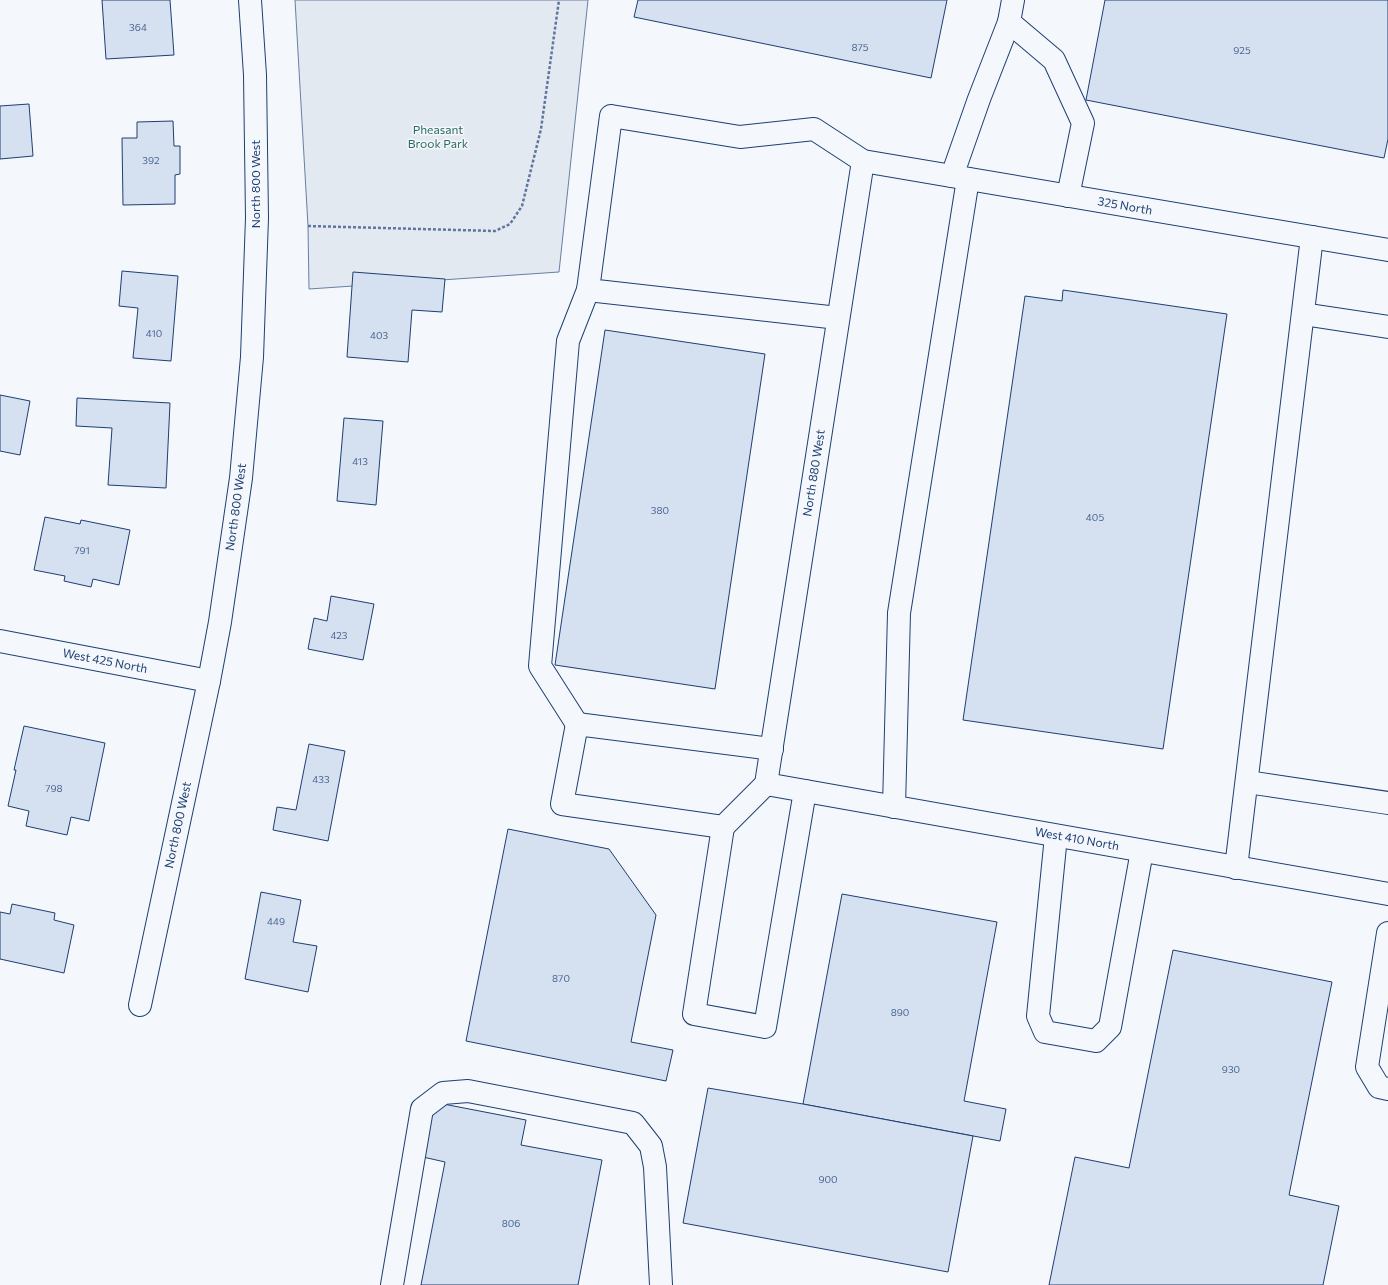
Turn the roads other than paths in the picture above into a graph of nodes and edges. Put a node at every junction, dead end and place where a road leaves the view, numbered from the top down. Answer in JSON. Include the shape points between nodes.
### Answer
{"nodes":[{"id":1,"x":250,"y":0,"type":"edge"},
{"id":2,"x":1013,"y":0,"type":"edge"},
{"id":3,"x":1010,"y":22,"type":"junction"},
{"id":4,"x":863,"y":161,"type":"junction"},
{"id":5,"x":960,"y":177,"type":"junction"},
{"id":6,"x":1068,"y":196,"type":"junction"},
{"id":7,"x":1312,"y":237,"type":"junction"},
{"id":8,"x":1388,"y":250,"type":"edge"},
{"id":9,"x":588,"y":290,"type":"junction"},
{"id":10,"x":1303,"y":314,"type":"junction"},
{"id":11,"x":838,"y":318,"type":"junction"},
{"id":12,"x":1388,"y":327,"type":"edge"},
{"id":13,"x":0,"y":641,"type":"edge"},
{"id":14,"x":209,"y":681,"type":"junction"},
{"id":15,"x":577,"y":724,"type":"junction"},
{"id":16,"x":772,"y":749,"type":"junction"},
{"id":17,"x":1247,"y":782,"type":"junction"},
{"id":18,"x":766,"y":784,"type":"junction"},
{"id":19,"x":805,"y":791,"type":"junction"},
{"id":20,"x":1388,"y":803,"type":"edge"},
{"id":21,"x":894,"y":807,"type":"junction"},
{"id":22,"x":723,"y":827,"type":"junction"},
{"id":23,"x":1056,"y":836,"type":"junction"},
{"id":24,"x":1142,"y":851,"type":"junction"},
{"id":25,"x":1236,"y":868,"type":"junction"},
{"id":26,"x":1388,"y":894,"type":"edge"},
{"id":27,"x":1388,"y":933,"type":"edge"},
{"id":28,"x":140,"y":1005,"type":"dead end"},
{"id":29,"x":1388,"y":1089,"type":"edge"},
{"id":30,"x":392,"y":1285,"type":"edge"},
{"id":31,"x":661,"y":1285,"type":"edge"}],
"edges":[{"from":1,"to":14,"type":"street","name":"North 800 West","via":[[255,75],[257,218],[252,357],[241,478]]},
{"from":2,"to":3,"type":"street"},
{"from":3,"to":5,"type":"street","via":[[979,99]]},
{"from":3,"to":6,"type":"street","via":[[1054,60],[1083,123]]},
{"from":4,"to":5,"type":"street","name":"325 North"},
{"from":4,"to":9,"type":"street","via":[[814,129],[740,137],[611,116]]},
{"from":4,"to":11,"type":"street","name":"North 880 West"},
{"from":5,"to":6,"type":"street","name":"325 North"},
{"from":5,"to":21,"type":"street","via":[[899,613]]},
{"from":6,"to":7,"type":"street","name":"325 North"},
{"from":7,"to":8,"type":"street","name":"325 North"},
{"from":7,"to":10,"type":"street"},
{"from":9,"to":11,"type":"street"},
{"from":9,"to":15,"type":"street","via":[[568,341],[540,666]]},
{"from":10,"to":12,"type":"street"},
{"from":10,"to":17,"type":"street"},
{"from":11,"to":16,"type":"street","name":"North 880 West"},
{"from":13,"to":14,"type":"street","name":"West 425 North"},
{"from":14,"to":28,"type":"street","name":"North 800 West"},
{"from":15,"to":16,"type":"street"},
{"from":15,"to":22,"type":"street","via":[[562,804]]},
{"from":16,"to":18,"type":"street","name":"North 880 West"},
{"from":17,"to":20,"type":"street"},
{"from":17,"to":25,"type":"street"},
{"from":18,"to":19,"type":"street","name":"West 410 North"},
{"from":18,"to":22,"type":"street"},
{"from":19,"to":21,"type":"street","name":"West 410 North"},
{"from":19,"to":22,"type":"street","via":[[766,1027],[694,1014]]},
{"from":21,"to":23,"type":"street","name":"West 410 North"},
{"from":23,"to":24,"type":"street","name":"West 410 North"},
{"from":23,"to":24,"type":"street","via":[[1038,1016],[1045,1032],[1096,1041],[1110,1027]]},
{"from":24,"to":25,"type":"street","name":"West 410 North"},
{"from":25,"to":26,"type":"street","name":"West 410 North"},
{"from":27,"to":29,"type":"street","via":[[1367,1067],[1379,1088]]},
{"from":30,"to":31,"type":"street","via":[[422,1109],[443,1093],[468,1091],[633,1123],[651,1146],[655,1168]]}]}
